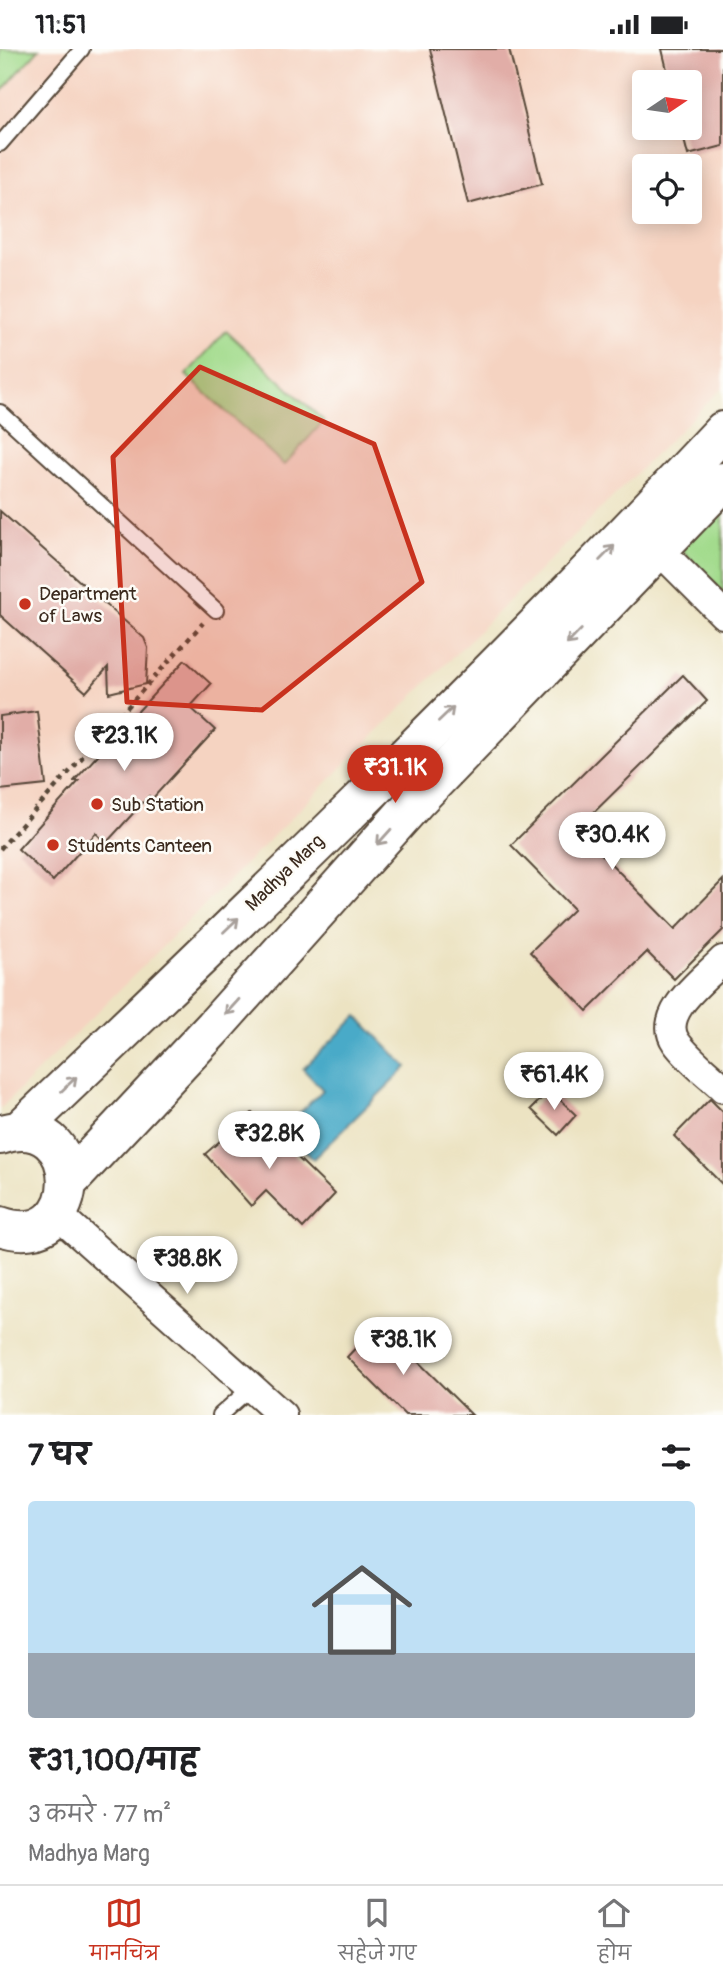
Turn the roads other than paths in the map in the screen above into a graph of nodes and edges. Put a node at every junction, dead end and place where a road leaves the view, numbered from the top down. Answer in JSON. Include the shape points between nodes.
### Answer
{"nodes":[{"id":1,"x":82,"y":49,"type":"edge"},
{"id":2,"x":0,"y":144,"type":"edge"},
{"id":3,"x":0,"y":412,"type":"edge"},
{"id":4,"x":723,"y":431,"type":"edge"},
{"id":5,"x":723,"y":482,"type":"edge"},
{"id":6,"x":658,"y":549,"type":"junction"},
{"id":7,"x":216,"y":610,"type":"road end"},
{"id":8,"x":723,"y":614,"type":"edge"},
{"id":9,"x":723,"y":960,"type":"edge"},
{"id":10,"x":723,"y":1088,"type":"edge"},
{"id":11,"x":10,"y":1133,"type":"edge"},
{"id":12,"x":63,"y":1198,"type":"junction"},
{"id":13,"x":1,"y":1228,"type":"edge"},
{"id":14,"x":253,"y":1386,"type":"junction"},
{"id":15,"x":220,"y":1415,"type":"edge"},
{"id":16,"x":282,"y":1415,"type":"edge"}],
"edges":[{"from":1,"to":2,"type":"lane"},
{"from":3,"to":7,"type":"lane"},
{"from":11,"to":4,"type":"main road","name":"Madhya Marg","one_way":true,"via":[[457,703]]},
{"from":5,"to":6,"type":"main road"},
{"from":6,"to":8,"type":"street"},
{"from":6,"to":12,"type":"main road","one_way":true,"via":[[415,802]]},
{"from":9,"to":10,"type":"street","via":[[675,1010],[670,1024],[675,1041]]},
{"from":11,"to":12,"type":"main road","via":[[48,1141],[59,1151],[66,1166]]},
{"from":12,"to":13,"type":"main road","via":[[29,1230]]},
{"from":12,"to":14,"type":"street"},
{"from":14,"to":15,"type":"lane"},
{"from":14,"to":16,"type":"street"}]}
